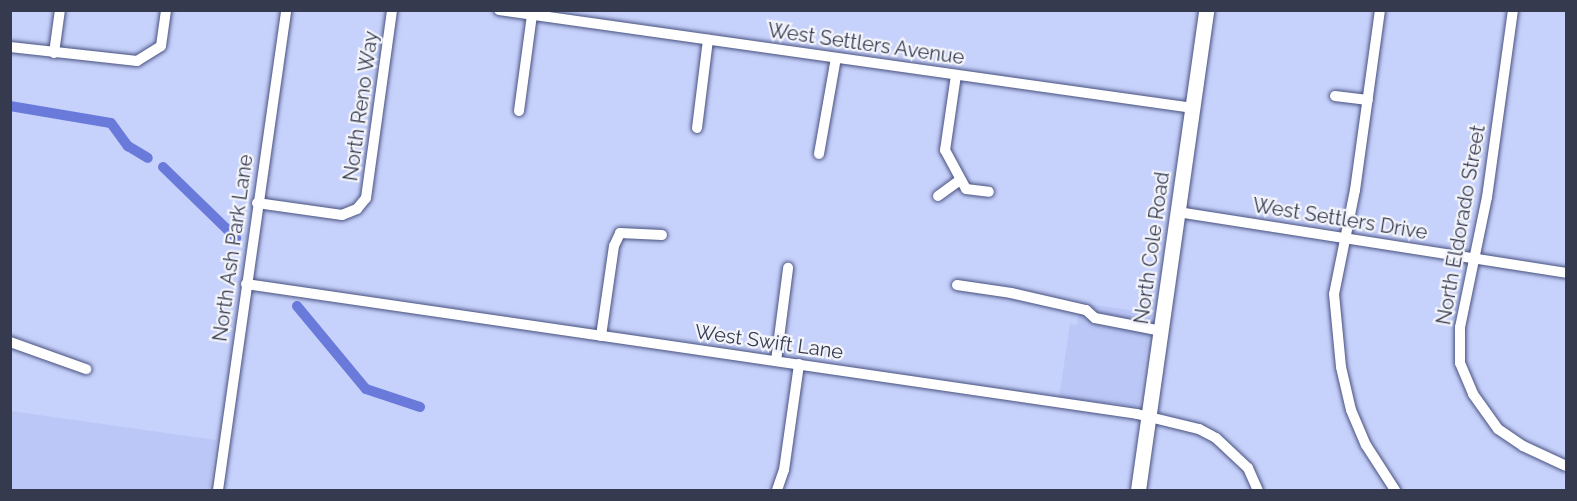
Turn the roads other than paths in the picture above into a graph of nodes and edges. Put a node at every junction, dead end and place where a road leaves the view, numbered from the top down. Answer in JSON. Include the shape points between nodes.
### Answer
{"nodes":[{"id":1,"x":60,"y":10,"type":"edge"},
{"id":2,"x":166,"y":10,"type":"edge"},
{"id":3,"x":286,"y":10,"type":"edge"},
{"id":4,"x":392,"y":10,"type":"edge"},
{"id":5,"x":499,"y":10,"type":"edge"},
{"id":6,"x":1206,"y":10,"type":"edge"},
{"id":7,"x":1380,"y":10,"type":"edge"},
{"id":8,"x":1513,"y":10,"type":"edge"},
{"id":9,"x":531,"y":13,"type":"edge"},
{"id":10,"x":708,"y":40,"type":"junction"},
{"id":11,"x":10,"y":47,"type":"edge"},
{"id":12,"x":54,"y":53,"type":"junction"},
{"id":13,"x":836,"y":58,"type":"junction"},
{"id":14,"x":956,"y":75,"type":"junction"},
{"id":15,"x":1335,"y":96,"type":"dead end"},
{"id":16,"x":1368,"y":100,"type":"junction"},
{"id":17,"x":1192,"y":108,"type":"junction"},
{"id":18,"x":519,"y":111,"type":"dead end"},
{"id":19,"x":697,"y":128,"type":"dead end"},
{"id":20,"x":819,"y":154,"type":"dead end"},
{"id":21,"x":960,"y":180,"type":"junction"},
{"id":22,"x":989,"y":192,"type":"dead end"},
{"id":23,"x":938,"y":196,"type":"dead end"},
{"id":24,"x":257,"y":203,"type":"junction"},
{"id":25,"x":1178,"y":212,"type":"junction"},
{"id":26,"x":662,"y":235,"type":"dead end"},
{"id":27,"x":1345,"y":238,"type":"junction"},
{"id":28,"x":1473,"y":258,"type":"junction"},
{"id":29,"x":788,"y":268,"type":"dead end"},
{"id":30,"x":1566,"y":273,"type":"edge"},
{"id":31,"x":246,"y":284,"type":"junction"},
{"id":32,"x":957,"y":285,"type":"dead end"},
{"id":33,"x":1162,"y":331,"type":"junction"},
{"id":34,"x":601,"y":336,"type":"junction"},
{"id":35,"x":10,"y":342,"type":"edge"},
{"id":36,"x":776,"y":361,"type":"junction"},
{"id":37,"x":799,"y":364,"type":"junction"},
{"id":38,"x":86,"y":369,"type":"dead end"},
{"id":39,"x":1149,"y":417,"type":"junction"},
{"id":40,"x":1566,"y":466,"type":"edge"},
{"id":41,"x":218,"y":490,"type":"edge"},
{"id":42,"x":777,"y":490,"type":"edge"},
{"id":43,"x":1138,"y":490,"type":"edge"},
{"id":44,"x":1258,"y":490,"type":"edge"},
{"id":45,"x":1395,"y":490,"type":"edge"}],
"edges":[{"from":1,"to":12,"type":"street"},
{"from":2,"to":12,"type":"street","via":[[161,46],[146,58],[125,63]]},
{"from":3,"to":24,"type":"street","name":"North Ash Park Lane"},
{"from":4,"to":24,"type":"street","name":"North Reno Way","via":[[366,198],[357,210],[342,215]]},
{"from":5,"to":9,"type":"street","name":"West Settlers Avenue"},
{"from":6,"to":17,"type":"main road","name":"North Cole Road"},
{"from":7,"to":16,"type":"street"},
{"from":8,"to":28,"type":"street","name":"North Eldorado Street","via":[[1487,197]]},
{"from":9,"to":10,"type":"street","name":"West Settlers Avenue"},
{"from":9,"to":18,"type":"street"},
{"from":10,"to":13,"type":"street","name":"West Settlers Avenue"},
{"from":10,"to":19,"type":"street"},
{"from":11,"to":12,"type":"street"},
{"from":13,"to":14,"type":"street","name":"West Settlers Avenue"},
{"from":13,"to":20,"type":"street"},
{"from":14,"to":17,"type":"street","name":"West Settlers Avenue"},
{"from":14,"to":21,"type":"street","via":[[945,150]]},
{"from":15,"to":16,"type":"street"},
{"from":16,"to":27,"type":"street"},
{"from":17,"to":25,"type":"main road","name":"North Cole Road"},
{"from":21,"to":22,"type":"street","via":[[966,189]]},
{"from":21,"to":23,"type":"street"},
{"from":24,"to":31,"type":"street","name":"North Ash Park Lane"},
{"from":25,"to":27,"type":"street","name":"West Settlers Drive"},
{"from":25,"to":33,"type":"main road","name":"North Cole Road"},
{"from":26,"to":34,"type":"street","via":[[620,233],[614,246]]},
{"from":27,"to":28,"type":"street","name":"West Settlers Drive"},
{"from":27,"to":45,"type":"street","via":[[1334,294],[1341,367],[1351,410],[1366,445]]},
{"from":28,"to":30,"type":"street","name":"West Settlers Drive"},
{"from":28,"to":40,"type":"street","name":"North Eldorado Street","via":[[1460,327],[1461,363],[1473,394],[1498,429]]},
{"from":29,"to":36,"type":"street"},
{"from":31,"to":34,"type":"street","name":"West Swift Lane"},
{"from":31,"to":41,"type":"street","name":"North Ash Park Lane"},
{"from":32,"to":33,"type":"street","via":[[1011,293],[1086,310],[1095,318]]},
{"from":33,"to":39,"type":"main road","name":"North Cole Road"},
{"from":34,"to":36,"type":"street","name":"West Swift Lane"},
{"from":35,"to":38,"type":"street"},
{"from":36,"to":37,"type":"street","name":"West Swift Lane"},
{"from":37,"to":39,"type":"street","name":"West Swift Lane"},
{"from":37,"to":42,"type":"street","via":[[784,470]]},
{"from":39,"to":43,"type":"main road","name":"North Cole Road"},
{"from":39,"to":44,"type":"street","name":"West Swift Lane","via":[[1216,438],[1248,468]]}]}
